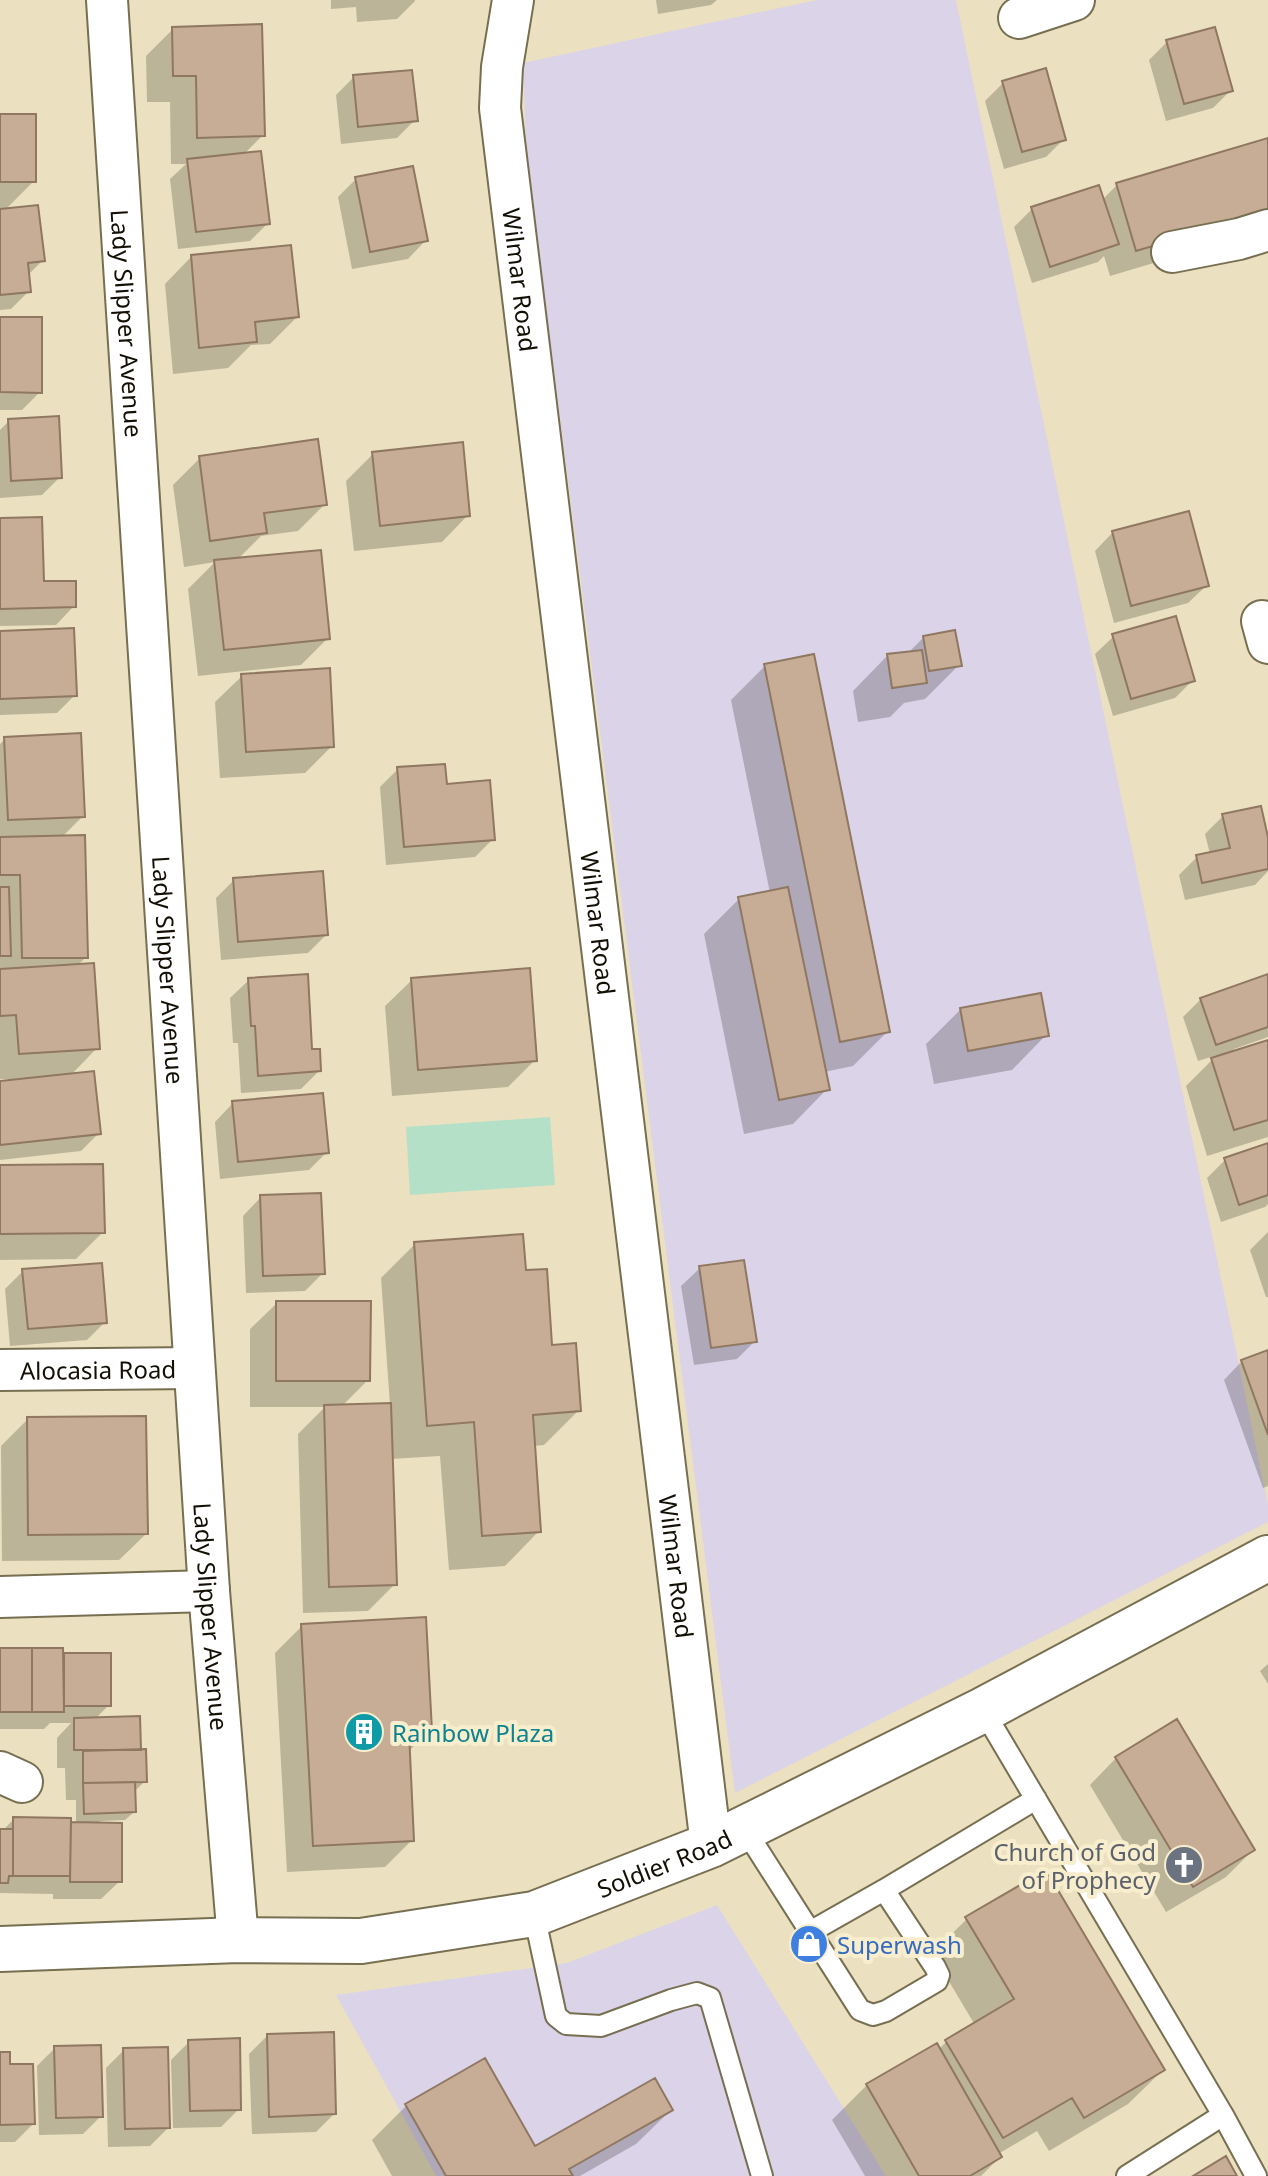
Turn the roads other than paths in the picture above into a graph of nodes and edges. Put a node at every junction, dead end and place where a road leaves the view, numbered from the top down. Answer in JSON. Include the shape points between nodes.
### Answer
{"nodes":[{"id":1,"x":107,"y":0,"type":"edge"},
{"id":2,"x":513,"y":0,"type":"edge"},
{"id":3,"x":1074,"y":0,"type":"edge"},
{"id":4,"x":1019,"y":18,"type":"dead end"},
{"id":5,"x":1268,"y":230,"type":"edge"},
{"id":6,"x":1172,"y":252,"type":"dead end"},
{"id":7,"x":194,"y":1368,"type":"junction"},
{"id":8,"x":0,"y":1370,"type":"edge"},
{"id":9,"x":1268,"y":1558,"type":"edge"},
{"id":10,"x":209,"y":1591,"type":"junction"},
{"id":11,"x":0,"y":1597,"type":"edge"},
{"id":12,"x":983,"y":1710,"type":"junction"},
{"id":13,"x":1036,"y":1799,"type":"junction"},
{"id":14,"x":728,"y":1836,"type":"junction"},
{"id":15,"x":884,"y":1890,"type":"junction"},
{"id":16,"x":534,"y":1914,"type":"junction"},
{"id":17,"x":810,"y":1932,"type":"junction"},
{"id":18,"x":238,"y":1940,"type":"junction"},
{"id":19,"x":0,"y":1949,"type":"edge"},
{"id":20,"x":1223,"y":2115,"type":"junction"},
{"id":21,"x":762,"y":2176,"type":"edge"},
{"id":22,"x":1127,"y":2176,"type":"edge"},
{"id":23,"x":1256,"y":2176,"type":"edge"}],
"edges":[{"from":1,"to":7,"type":"street","name":"Lady Slipper Avenue"},
{"from":2,"to":14,"type":"street","name":"Wilmar Road","via":[[500,108]]},
{"from":3,"to":4,"type":"street"},
{"from":5,"to":6,"type":"street"},
{"from":7,"to":8,"type":"street","name":"Alocasia Road"},
{"from":7,"to":10,"type":"street","name":"Lady Slipper Avenue"},
{"from":9,"to":12,"type":"main road","name":"Soldier Road"},
{"from":10,"to":11,"type":"street"},
{"from":10,"to":18,"type":"street","name":"Lady Slipper Avenue"},
{"from":12,"to":13,"type":"lane"},
{"from":12,"to":14,"type":"main road","name":"Soldier Road"},
{"from":13,"to":15,"type":"lane"},
{"from":13,"to":20,"type":"lane"},
{"from":14,"to":16,"type":"main road","name":"Soldier Road"},
{"from":14,"to":17,"type":"lane"},
{"from":15,"to":17,"type":"lane"},
{"from":15,"to":17,"type":"lane","via":[[939,1975],[886,2011],[873,2015],[860,2010]]},
{"from":16,"to":18,"type":"main road","name":"Soldier Road","via":[[361,1941]]},
{"from":16,"to":21,"type":"lane","via":[[556,2016],[566,2024],[601,2026],[697,1993],[710,1998]]},
{"from":18,"to":19,"type":"main road","name":"Soldier Road"},
{"from":20,"to":22,"type":"lane"},
{"from":20,"to":23,"type":"lane"}]}
